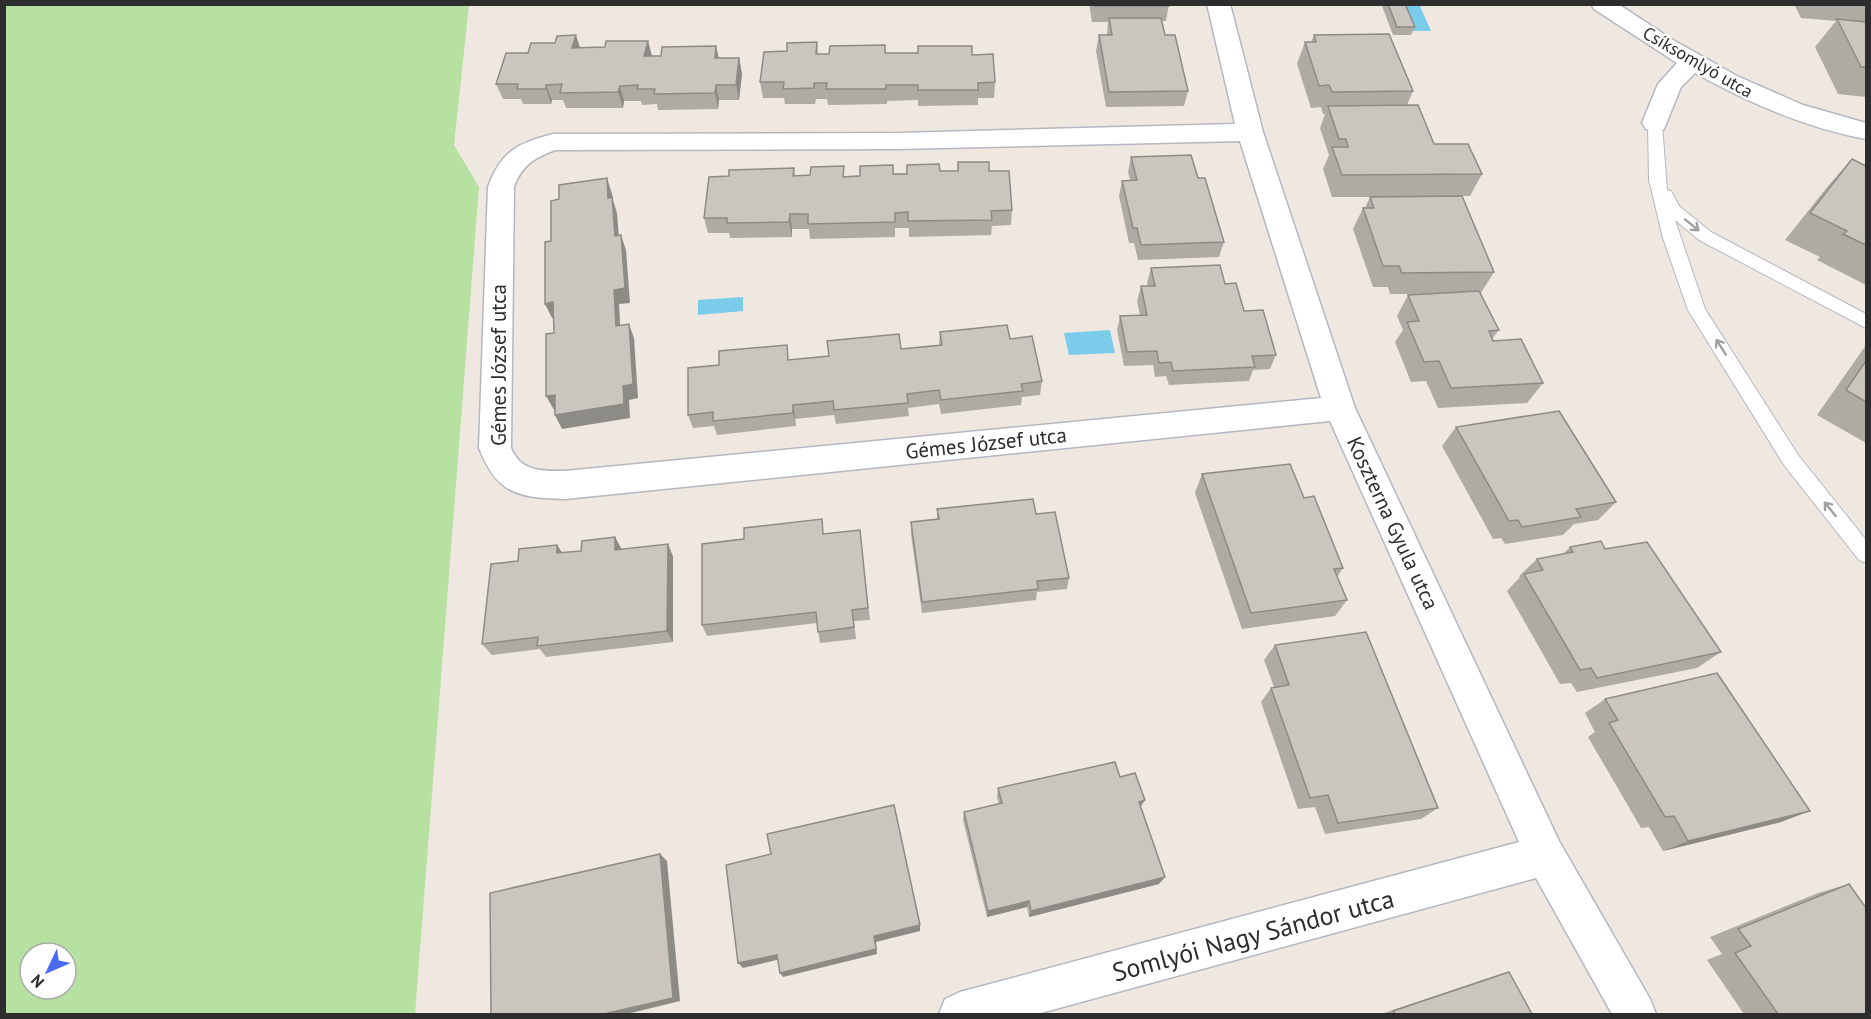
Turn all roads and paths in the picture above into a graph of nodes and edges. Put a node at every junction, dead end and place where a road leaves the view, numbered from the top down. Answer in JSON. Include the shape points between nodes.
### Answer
{"nodes":[{"id":1,"x":1218,"y":4,"type":"edge"},
{"id":2,"x":1602,"y":4,"type":"edge"},
{"id":3,"x":1692,"y":62,"type":"junction"},
{"id":4,"x":1655,"y":123,"type":"joint"},
{"id":5,"x":1866,"y":131,"type":"edge"},
{"id":6,"x":1250,"y":132,"type":"junction"},
{"id":7,"x":1657,"y":180,"type":"junction"},
{"id":8,"x":1866,"y":322,"type":"edge"},
{"id":9,"x":1340,"y":408,"type":"junction"},
{"id":10,"x":1866,"y":554,"type":"edge"},
{"id":11,"x":1545,"y":855,"type":"junction"},
{"id":12,"x":960,"y":1014,"type":"edge"},
{"id":13,"x":1635,"y":1014,"type":"edge"}],
"edges":[{"from":1,"to":6,"type":"street","name":"Koszterna Gyula utca"},
{"from":2,"to":3,"type":"street","name":"Csíksomlyó utca"},
{"from":3,"to":4,"type":"street","via":[[1670,84]]},
{"from":3,"to":5,"type":"street","name":"Csíksomlyó utca","via":[[1744,92],[1837,125]]},
{"from":4,"to":7,"type":"lane"},
{"from":6,"to":9,"type":"street","name":"Koszterna Gyula utca"},
{"from":6,"to":9,"type":"street","name":"Gémes József utca","via":[[899,141],[553,142],[532,149],[515,158],[501,187],[495,448],[501,465],[514,478],[536,485],[565,485]]},
{"from":7,"to":8,"type":"lane","one_way":true,"via":[[1673,210],[1706,236]]},
{"from":10,"to":7,"type":"lane","one_way":true,"via":[[1791,460],[1697,310],[1671,237]]},
{"from":9,"to":11,"type":"street","name":"Koszterna Gyula utca"},
{"from":11,"to":12,"type":"street","name":"Somlyói Nagy Sándor utca"},
{"from":11,"to":13,"type":"street","name":"Koszterna Gyula utca"}]}
